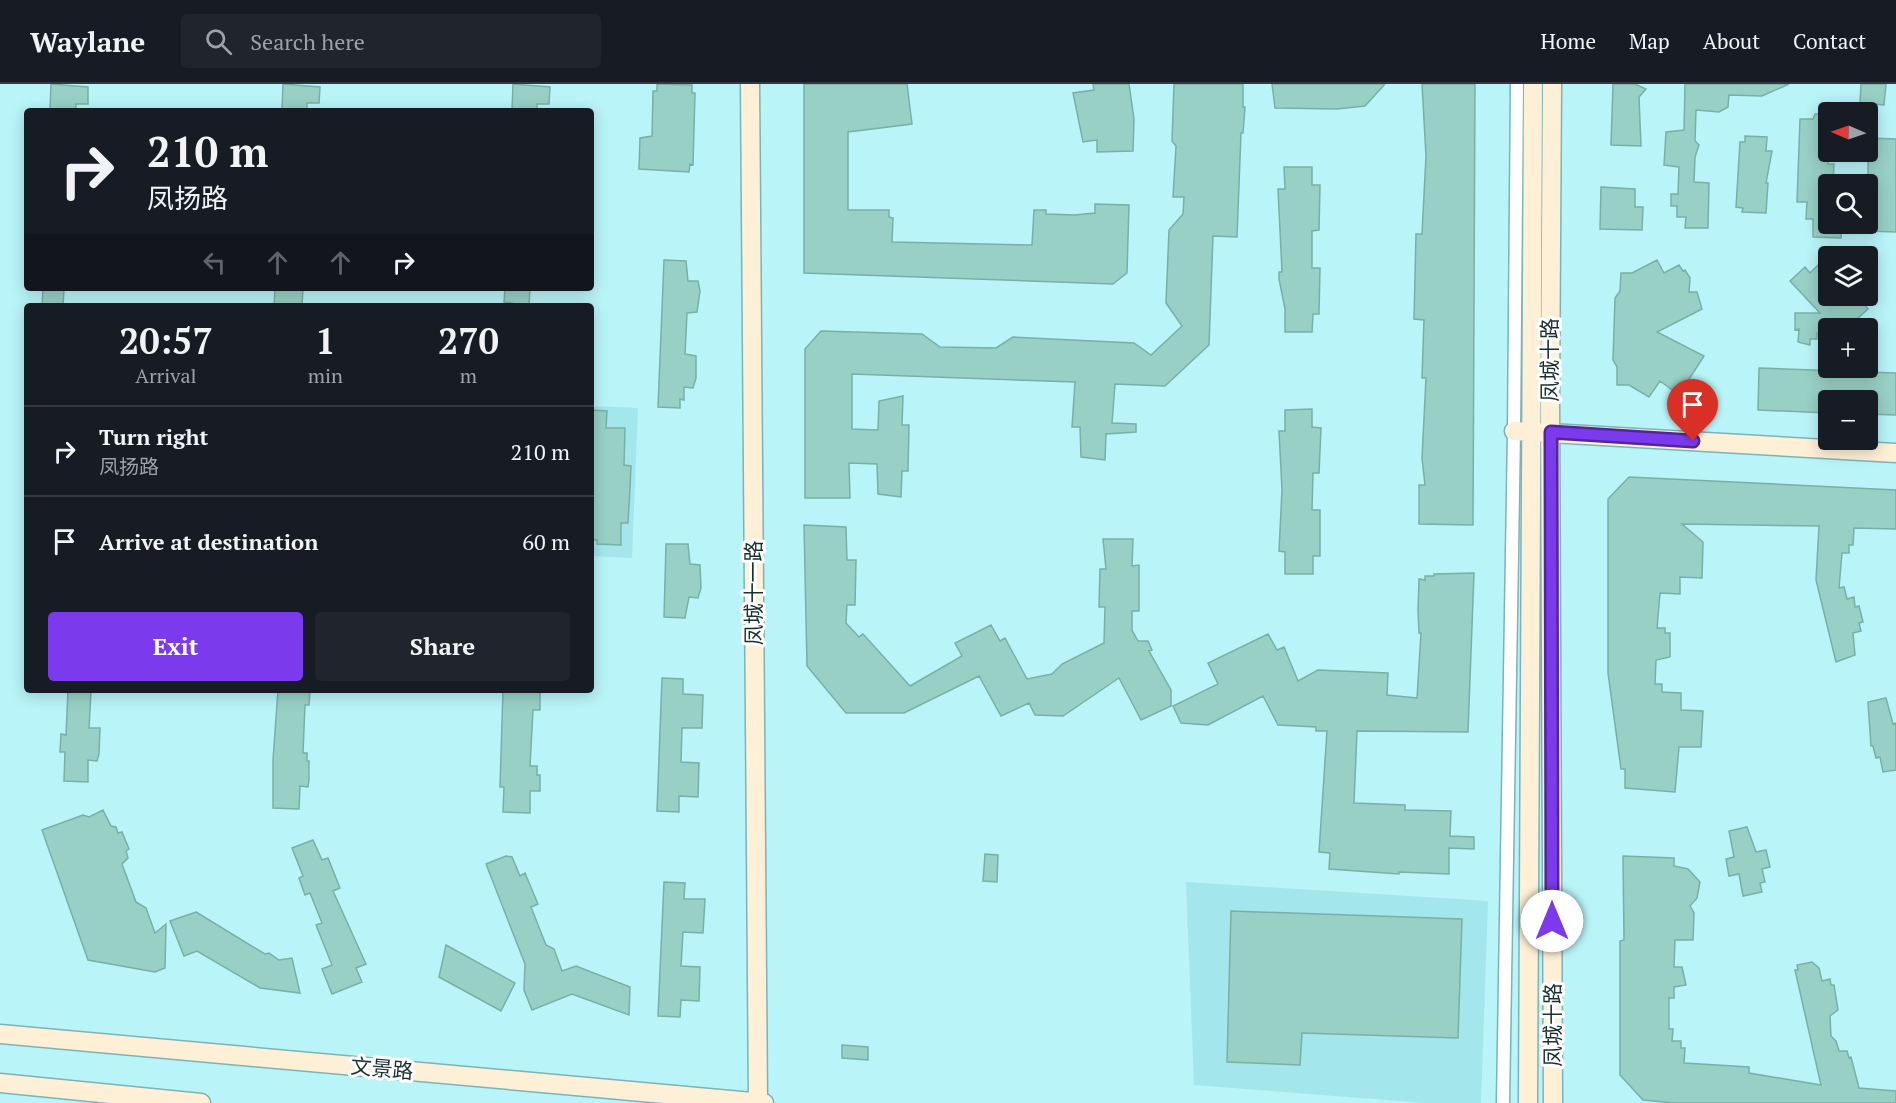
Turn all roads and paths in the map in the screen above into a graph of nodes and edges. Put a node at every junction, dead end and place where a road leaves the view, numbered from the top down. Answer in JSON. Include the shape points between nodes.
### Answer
{"nodes":[{"id":1,"x":750,"y":84,"type":"edge"},
{"id":2,"x":1517,"y":84,"type":"edge"},
{"id":3,"x":1533,"y":84,"type":"edge"},
{"id":4,"x":1552,"y":84,"type":"edge"},
{"id":5,"x":1523,"y":432,"type":"junction"},
{"id":6,"x":1551,"y":432,"type":"junction"},
{"id":7,"x":1896,"y":453,"type":"edge"},
{"id":8,"x":0,"y":1034,"type":"edge"},
{"id":9,"x":0,"y":1083,"type":"edge"},
{"id":10,"x":201,"y":1103,"type":"edge"},
{"id":11,"x":758,"y":1103,"type":"edge"},
{"id":12,"x":764,"y":1103,"type":"edge"},
{"id":13,"x":1503,"y":1103,"type":"edge"},
{"id":14,"x":1528,"y":1103,"type":"edge"},
{"id":15,"x":1554,"y":1103,"type":"edge"}],
"edges":[{"from":1,"to":11,"type":"main road","name":"凤城十一路"},
{"from":2,"to":5,"type":"street"},
{"from":3,"to":5,"type":"main road","name":"凤城十路"},
{"from":4,"to":6,"type":"main road","name":"凤城十路"},
{"from":5,"to":6,"type":"main road"},
{"from":5,"to":13,"type":"street"},
{"from":5,"to":14,"type":"main road","name":"凤城十路"},
{"from":6,"to":7,"type":"main road"},
{"from":6,"to":15,"type":"main road","name":"凤城十路"},
{"from":8,"to":11,"type":"main road","name":"文景路"},
{"from":9,"to":10,"type":"main road"},
{"from":11,"to":12,"type":"main road","name":"文景路"}]}
